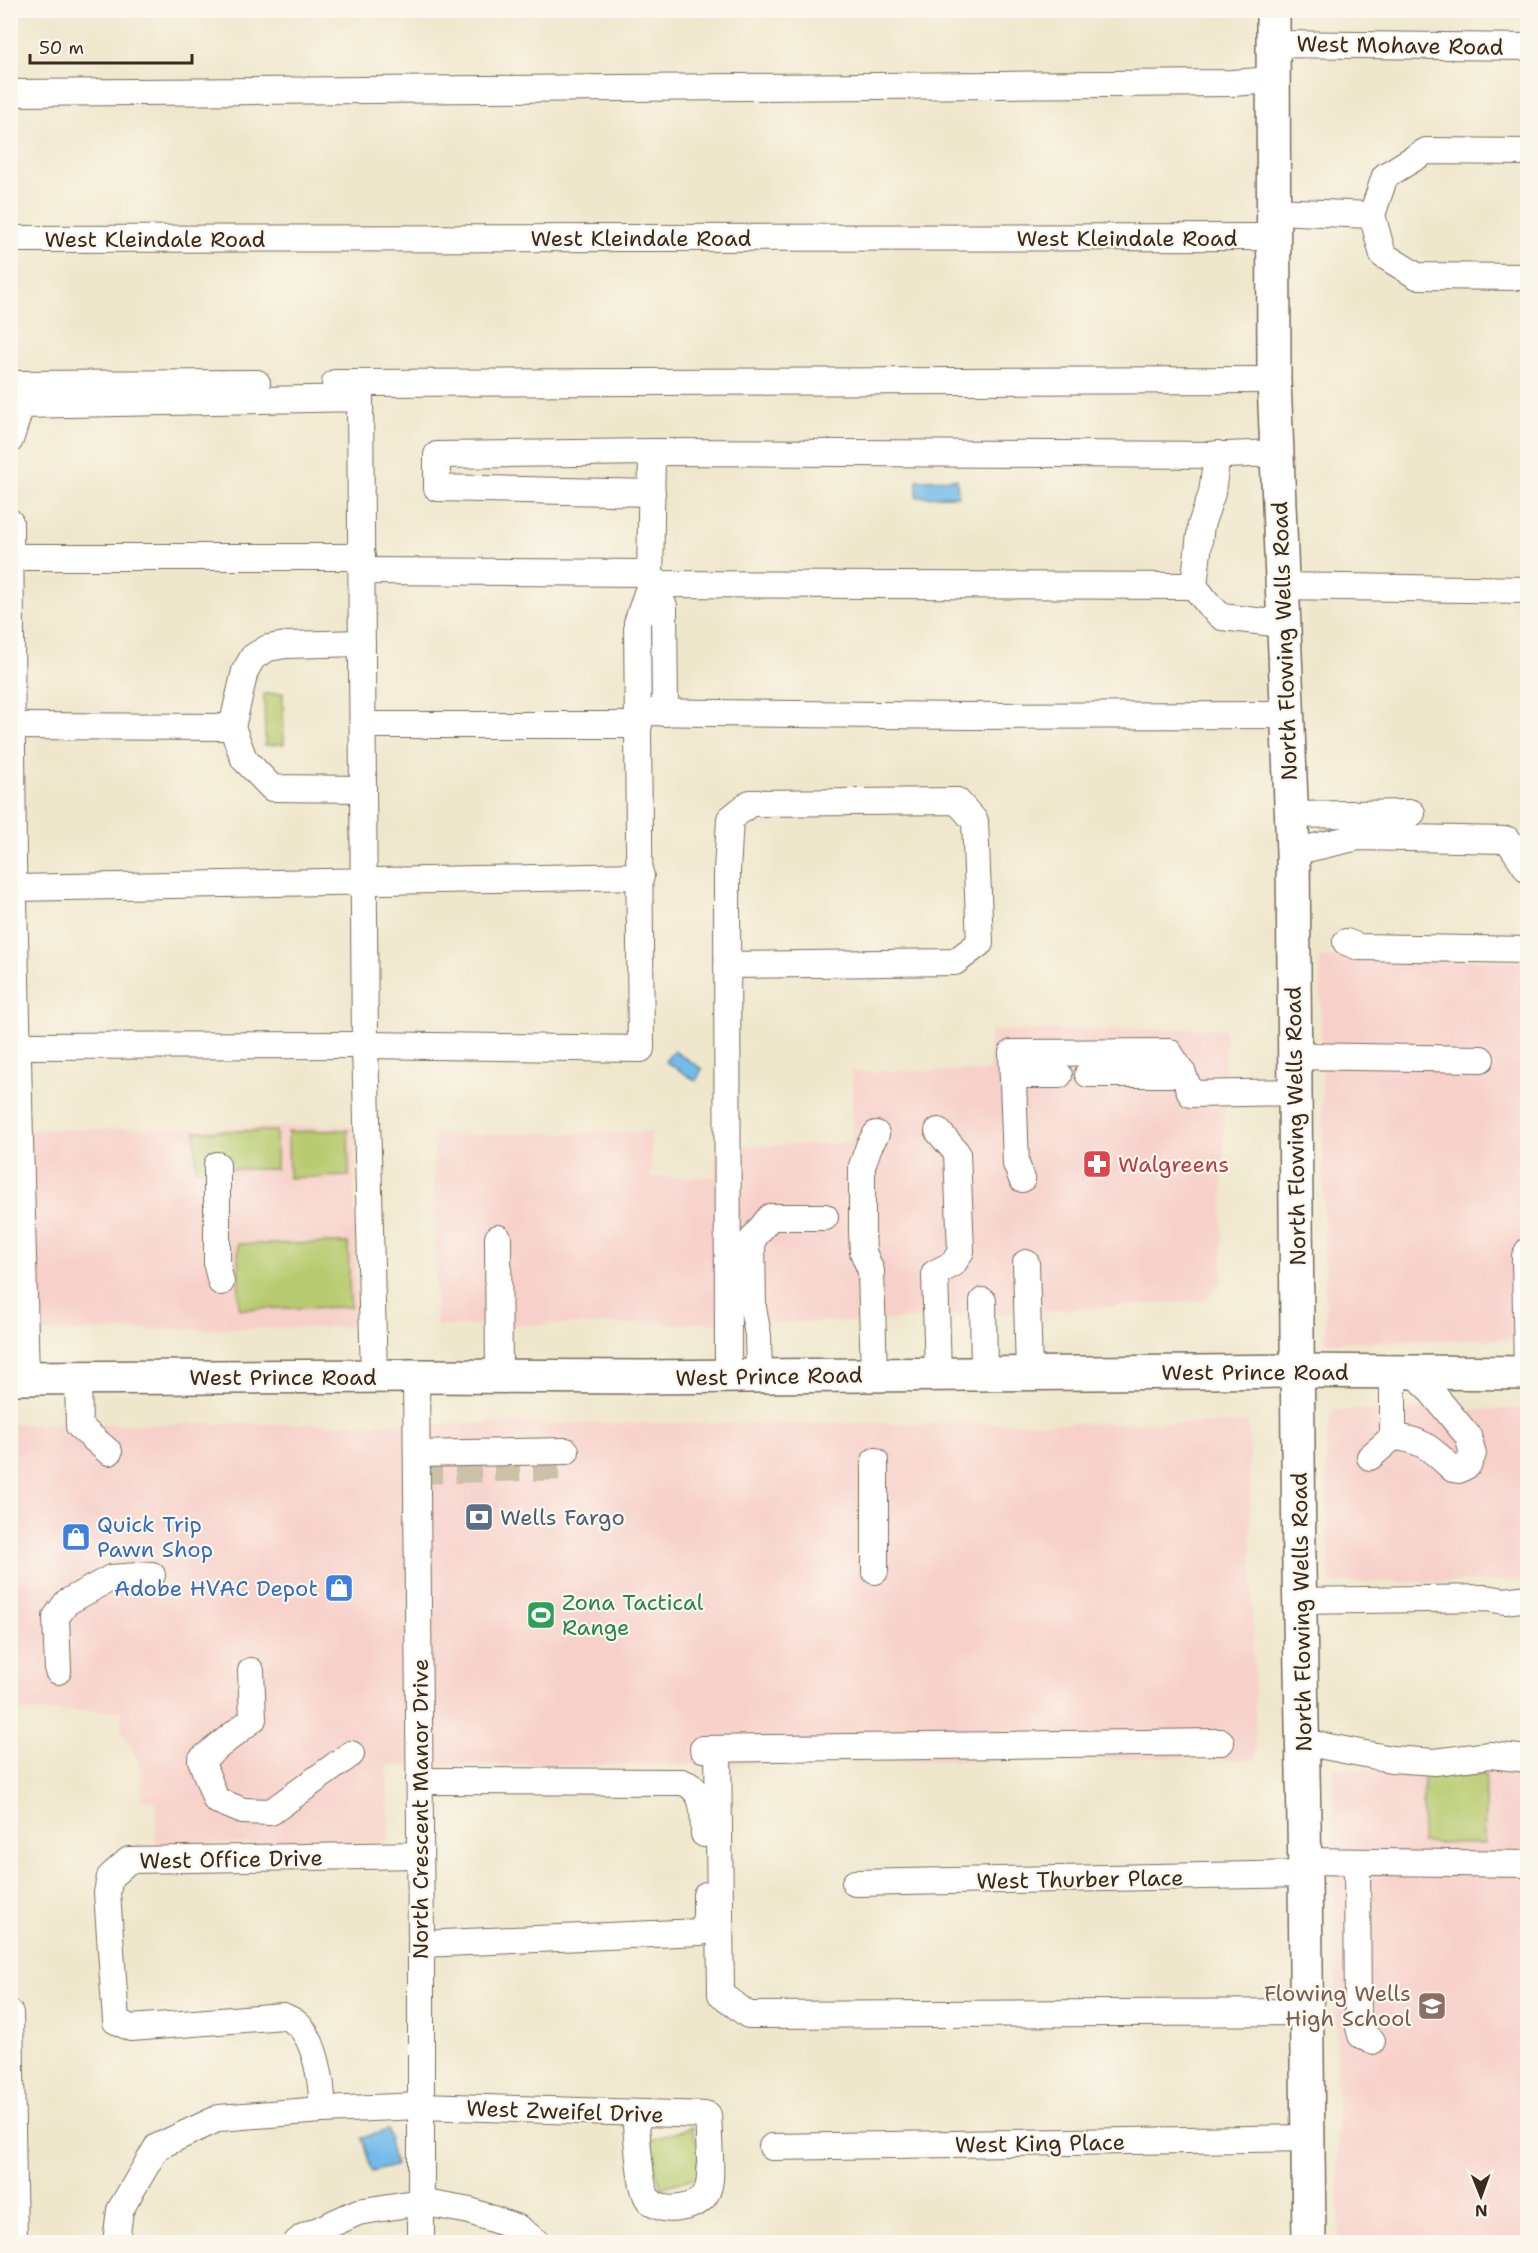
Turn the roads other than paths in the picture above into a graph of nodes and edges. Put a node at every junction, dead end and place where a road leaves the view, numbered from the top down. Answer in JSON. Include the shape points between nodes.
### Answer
{"nodes":[{"id":1,"x":1273,"y":10,"type":"edge"},
{"id":2,"x":1273,"y":44,"type":"junction"},
{"id":3,"x":1527,"y":47,"type":"edge"},
{"id":4,"x":1273,"y":80,"type":"junction"},
{"id":5,"x":10,"y":93,"type":"edge"},
{"id":6,"x":1527,"y":152,"type":"edge"},
{"id":7,"x":1372,"y":215,"type":"junction"},
{"id":8,"x":1273,"y":224,"type":"junction"},
{"id":9,"x":10,"y":239,"type":"edge"},
{"id":10,"x":1527,"y":277,"type":"edge"},
{"id":11,"x":1274,"y":380,"type":"junction"},
{"id":12,"x":10,"y":384,"type":"edge"},
{"id":13,"x":10,"y":440,"type":"edge"},
{"id":14,"x":652,"y":452,"type":"junction"},
{"id":15,"x":1276,"y":453,"type":"junction"},
{"id":16,"x":1216,"y":454,"type":"junction"},
{"id":17,"x":651,"y":493,"type":"junction"},
{"id":18,"x":10,"y":522,"type":"edge"},
{"id":19,"x":11,"y":557,"type":"edge"},
{"id":20,"x":362,"y":564,"type":"junction"},
{"id":21,"x":650,"y":579,"type":"junction"},
{"id":22,"x":1194,"y":586,"type":"junction"},
{"id":23,"x":1281,"y":586,"type":"junction"},
{"id":24,"x":1527,"y":590,"type":"edge"},
{"id":25,"x":1283,"y":624,"type":"junction"},
{"id":26,"x":362,"y":643,"type":"junction"},
{"id":27,"x":665,"y":713,"type":"junction"},
{"id":28,"x":1287,"y":715,"type":"junction"},
{"id":29,"x":638,"y":719,"type":"junction"},
{"id":30,"x":363,"y":725,"type":"junction"},
{"id":31,"x":12,"y":726,"type":"junction"},
{"id":32,"x":232,"y":727,"type":"junction"},
{"id":33,"x":363,"y":789,"type":"junction"},
{"id":34,"x":1412,"y":813,"type":"dead end"},
{"id":35,"x":1291,"y":815,"type":"junction"},
{"id":36,"x":1293,"y":852,"type":"junction"},
{"id":37,"x":1527,"y":870,"type":"edge"},
{"id":38,"x":640,"y":876,"type":"junction"},
{"id":39,"x":364,"y":880,"type":"junction"},
{"id":40,"x":14,"y":888,"type":"junction"},
{"id":41,"x":1346,"y":942,"type":"dead end"},
{"id":42,"x":1527,"y":950,"type":"edge"},
{"id":43,"x":728,"y":965,"type":"junction"},
{"id":44,"x":365,"y":1045,"type":"junction"},
{"id":45,"x":18,"y":1046,"type":"junction"},
{"id":46,"x":1296,"y":1056,"type":"junction"},
{"id":47,"x":1481,"y":1059,"type":"dead end"},
{"id":48,"x":1088,"y":1074,"type":"dead end"},
{"id":49,"x":1059,"y":1075,"type":"dead end"},
{"id":50,"x":1013,"y":1076,"type":"junction"},
{"id":51,"x":1187,"y":1084,"type":"junction"},
{"id":52,"x":1296,"y":1092,"type":"junction"},
{"id":53,"x":938,"y":1131,"type":"dead end"},
{"id":54,"x":876,"y":1134,"type":"dead end"},
{"id":55,"x":217,"y":1165,"type":"dead end"},
{"id":56,"x":1022,"y":1179,"type":"dead end"},
{"id":57,"x":825,"y":1217,"type":"dead end"},
{"id":58,"x":498,"y":1238,"type":"dead end"},
{"id":59,"x":1527,"y":1251,"type":"edge"},
{"id":60,"x":1026,"y":1263,"type":"dead end"},
{"id":61,"x":221,"y":1282,"type":"dead end"},
{"id":62,"x":983,"y":1301,"type":"dead end"},
{"id":63,"x":1299,"y":1371,"type":"junction"},
{"id":64,"x":1404,"y":1372,"type":"junction"},
{"id":65,"x":1029,"y":1373,"type":"junction"},
{"id":66,"x":1527,"y":1373,"type":"edge"},
{"id":67,"x":874,"y":1374,"type":"junction"},
{"id":68,"x":938,"y":1374,"type":"junction"},
{"id":69,"x":984,"y":1374,"type":"junction"},
{"id":70,"x":744,"y":1375,"type":"junction"},
{"id":71,"x":374,"y":1376,"type":"junction"},
{"id":72,"x":416,"y":1376,"type":"junction"},
{"id":73,"x":499,"y":1376,"type":"junction"},
{"id":74,"x":18,"y":1378,"type":"edge"},
{"id":75,"x":78,"y":1378,"type":"junction"},
{"id":76,"x":1394,"y":1437,"type":"junction"},
{"id":77,"x":566,"y":1451,"type":"dead end"},
{"id":78,"x":109,"y":1452,"type":"dead end"},
{"id":79,"x":417,"y":1454,"type":"junction"},
{"id":80,"x":1370,"y":1457,"type":"dead end"},
{"id":81,"x":875,"y":1461,"type":"dead end"},
{"id":82,"x":875,"y":1571,"type":"dead end"},
{"id":83,"x":152,"y":1575,"type":"dead end"},
{"id":84,"x":1527,"y":1598,"type":"edge"},
{"id":85,"x":1300,"y":1601,"type":"junction"},
{"id":86,"x":58,"y":1671,"type":"dead end"},
{"id":87,"x":251,"y":1671,"type":"dead end"},
{"id":88,"x":1221,"y":1742,"type":"dead end"},
{"id":89,"x":1303,"y":1742,"type":"junction"},
{"id":90,"x":351,"y":1754,"type":"dead end"},
{"id":91,"x":1527,"y":1759,"type":"edge"},
{"id":92,"x":419,"y":1781,"type":"junction"},
{"id":93,"x":419,"y":1855,"type":"junction"},
{"id":94,"x":1357,"y":1862,"type":"junction"},
{"id":95,"x":1527,"y":1864,"type":"edge"},
{"id":96,"x":1305,"y":1868,"type":"junction"},
{"id":97,"x":855,"y":1883,"type":"dead end"},
{"id":98,"x":421,"y":1944,"type":"junction"},
{"id":99,"x":1307,"y":2012,"type":"junction"},
{"id":100,"x":10,"y":2013,"type":"edge"},
{"id":101,"x":1372,"y":2041,"type":"dead end"},
{"id":102,"x":421,"y":2106,"type":"junction"},
{"id":103,"x":322,"y":2110,"type":"junction"},
{"id":104,"x":635,"y":2114,"type":"junction"},
{"id":105,"x":1307,"y":2138,"type":"junction"},
{"id":106,"x":772,"y":2147,"type":"dead end"},
{"id":107,"x":420,"y":2202,"type":"junction"},
{"id":108,"x":14,"y":2242,"type":"edge"},
{"id":109,"x":116,"y":2242,"type":"edge"},
{"id":110,"x":297,"y":2242,"type":"edge"},
{"id":111,"x":421,"y":2242,"type":"edge"},
{"id":112,"x":537,"y":2242,"type":"edge"},
{"id":113,"x":1309,"y":2242,"type":"edge"}],
"edges":[{"from":1,"to":2,"type":"main road","name":"North Flowing Wells Road"},
{"from":2,"to":3,"type":"street","name":"West Mohave Road"},
{"from":2,"to":4,"type":"main road","name":"North Flowing Wells Road"},
{"from":4,"to":5,"type":"street"},
{"from":4,"to":8,"type":"main road","name":"North Flowing Wells Road"},
{"from":6,"to":7,"type":"street","via":[[1426,151],[1385,176]]},
{"from":7,"to":8,"type":"street","name":"West Kleindale Road"},
{"from":7,"to":10,"type":"street","via":[[1383,255],[1417,276]]},
{"from":8,"to":9,"type":"street","name":"West Kleindale Road"},
{"from":8,"to":11,"type":"main road","name":"North Flowing Wells Road"},
{"from":11,"to":12,"type":"street"},
{"from":11,"to":15,"type":"main road","name":"North Flowing Wells Road"},
{"from":13,"to":20,"type":"street","via":[[21,405],[360,398]]},
{"from":14,"to":16,"type":"street"},
{"from":14,"to":17,"type":"street"},
{"from":14,"to":17,"type":"street","via":[[437,455],[437,488]]},
{"from":15,"to":16,"type":"street"},
{"from":15,"to":23,"type":"main road","name":"North Flowing Wells Road"},
{"from":16,"to":22,"type":"street","via":[[1212,493],[1201,525]]},
{"from":17,"to":21,"type":"street"},
{"from":18,"to":19,"type":"street"},
{"from":19,"to":20,"type":"street"},
{"from":19,"to":31,"type":"street"},
{"from":20,"to":21,"type":"street"},
{"from":20,"to":26,"type":"street"},
{"from":21,"to":22,"type":"street"},
{"from":21,"to":27,"type":"street","via":[[664,606]]},
{"from":21,"to":29,"type":"street","via":[[637,623]]},
{"from":22,"to":25,"type":"street","via":[[1222,617]]},
{"from":23,"to":24,"type":"street"},
{"from":23,"to":25,"type":"main road","name":"North Flowing Wells Road"},
{"from":25,"to":28,"type":"main road","name":"North Flowing Wells Road"},
{"from":26,"to":30,"type":"street"},
{"from":26,"to":32,"type":"street","via":[[286,645],[268,648],[253,657],[245,670]]},
{"from":27,"to":28,"type":"street"},
{"from":27,"to":29,"type":"street"},
{"from":28,"to":35,"type":"main road","name":"North Flowing Wells Road"},
{"from":29,"to":30,"type":"street"},
{"from":29,"to":38,"type":"street"},
{"from":30,"to":33,"type":"street"},
{"from":31,"to":32,"type":"street"},
{"from":31,"to":40,"type":"street"},
{"from":32,"to":33,"type":"street","via":[[244,759],[272,788]]},
{"from":33,"to":39,"type":"street"},
{"from":34,"to":35,"type":"street"},
{"from":35,"to":36,"type":"main road","name":"North Flowing Wells Road"},
{"from":36,"to":37,"type":"street","via":[[1358,837],[1508,840]]},
{"from":36,"to":46,"type":"main road","name":"North Flowing Wells Road"},
{"from":38,"to":39,"type":"street"},
{"from":38,"to":44,"type":"street","via":[[641,1049]]},
{"from":39,"to":40,"type":"street"},
{"from":39,"to":44,"type":"street"},
{"from":40,"to":45,"type":"street"},
{"from":41,"to":42,"type":"street","via":[[1359,947]]},
{"from":43,"to":43,"type":"street","via":[[730,819],[750,803],[957,801],[975,821],[980,943],[955,962]]},
{"from":43,"to":70,"type":"street"},
{"from":44,"to":45,"type":"street"},
{"from":44,"to":71,"type":"street"},
{"from":45,"to":74,"type":"street"},
{"from":46,"to":47,"type":"street"},
{"from":46,"to":52,"type":"main road","name":"North Flowing Wells Road"},
{"from":48,"to":51,"type":"street"},
{"from":49,"to":50,"type":"street"},
{"from":50,"to":51,"type":"street","via":[[1012,1053],[1169,1052]]},
{"from":50,"to":56,"type":"street","via":[[1016,1164]]},
{"from":51,"to":52,"type":"street"},
{"from":52,"to":63,"type":"main road","name":"North Flowing Wells Road"},
{"from":53,"to":68,"type":"street","via":[[957,1153],[961,1251],[953,1264],[935,1273]]},
{"from":54,"to":67,"type":"street","via":[[862,1166],[862,1221],[864,1252],[871,1271]]},
{"from":55,"to":61,"type":"street","via":[[217,1266]]},
{"from":57,"to":70,"type":"street","via":[[770,1217],[752,1240],[753,1308],[758,1335]]},
{"from":58,"to":73,"type":"street"},
{"from":59,"to":66,"type":"street"},
{"from":60,"to":65,"type":"street"},
{"from":62,"to":69,"type":"street"},
{"from":63,"to":64,"type":"main road","name":"West Prince Road"},
{"from":63,"to":65,"type":"main road","name":"West Prince Road"},
{"from":63,"to":85,"type":"main road","name":"North Flowing Wells Road"},
{"from":64,"to":66,"type":"main road","name":"West Prince Road"},
{"from":64,"to":76,"type":"street"},
{"from":64,"to":76,"type":"street","via":[[1468,1436],[1473,1454],[1468,1465],[1459,1470],[1425,1444]]},
{"from":65,"to":69,"type":"main road","name":"West Prince Road"},
{"from":67,"to":68,"type":"main road","name":"West Prince Road"},
{"from":67,"to":70,"type":"main road","name":"West Prince Road"},
{"from":68,"to":69,"type":"main road","name":"West Prince Road"},
{"from":70,"to":73,"type":"main road","name":"West Prince Road"},
{"from":71,"to":72,"type":"main road","name":"West Prince Road"},
{"from":71,"to":75,"type":"main road","name":"West Prince Road"},
{"from":72,"to":73,"type":"main road","name":"West Prince Road"},
{"from":72,"to":79,"type":"street","name":"North Crescent Manor Drive"},
{"from":74,"to":75,"type":"main road","name":"West Prince Road"},
{"from":75,"to":78,"type":"street","via":[[79,1426]]},
{"from":76,"to":80,"type":"street"},
{"from":77,"to":79,"type":"street"},
{"from":79,"to":92,"type":"street","name":"North Crescent Manor Drive"},
{"from":81,"to":82,"type":"street"},
{"from":83,"to":86,"type":"street","via":[[111,1578],[67,1602],[56,1617]]},
{"from":84,"to":85,"type":"street"},
{"from":85,"to":89,"type":"main road","name":"North Flowing Wells Road"},
{"from":87,"to":90,"type":"street","via":[[253,1719],[201,1760],[216,1800],[243,1811],[271,1812]]},
{"from":88,"to":99,"type":"street","via":[[709,1749],[721,1994],[748,2015]]},
{"from":89,"to":91,"type":"street","via":[[1391,1759],[1435,1761],[1490,1755]]},
{"from":89,"to":96,"type":"main road","name":"North Flowing Wells Road"},
{"from":92,"to":93,"type":"street","name":"North Crescent Manor Drive"},
{"from":92,"to":98,"type":"street","via":[[692,1785],[702,1804],[706,1918],[701,1932]]},
{"from":93,"to":98,"type":"street","name":"North Crescent Manor Drive"},
{"from":93,"to":103,"type":"street","name":"West Office Drive","via":[[129,1860],[110,1877],[107,1893],[116,2021],[131,2028],[283,2016],[297,2023],[309,2041],[322,2089]]},
{"from":94,"to":95,"type":"street","name":"West Thurber Place"},
{"from":94,"to":96,"type":"street","name":"West Thurber Place"},
{"from":94,"to":101,"type":"street","via":[[1358,2023],[1361,2035]]},
{"from":96,"to":97,"type":"street","name":"West Thurber Place"},
{"from":96,"to":99,"type":"main road","name":"North Flowing Wells Road"},
{"from":98,"to":102,"type":"street","name":"North Crescent Manor Drive"},
{"from":99,"to":105,"type":"main road","name":"North Flowing Wells Road"},
{"from":100,"to":108,"type":"street"},
{"from":102,"to":103,"type":"street","name":"West Zweifel Drive"},
{"from":102,"to":104,"type":"street","name":"West Zweifel Drive"},
{"from":102,"to":107,"type":"street","name":"North Crescent Manor Drive"},
{"from":103,"to":109,"type":"street","name":"West Zweifel Drive","via":[[219,2118],[157,2147],[120,2210]]},
{"from":104,"to":104,"type":"street","name":"West Zweifel Drive","via":[[708,2115],[711,2181],[698,2203],[678,2209],[661,2208],[648,2200]]},
{"from":105,"to":106,"type":"street","name":"West King Place"},
{"from":105,"to":113,"type":"main road","name":"North Flowing Wells Road"},
{"from":107,"to":110,"type":"street","via":[[358,2212]]},
{"from":107,"to":111,"type":"street","name":"North Crescent Manor Drive"},
{"from":107,"to":112,"type":"street","via":[[470,2211],[518,2228]]}]}
